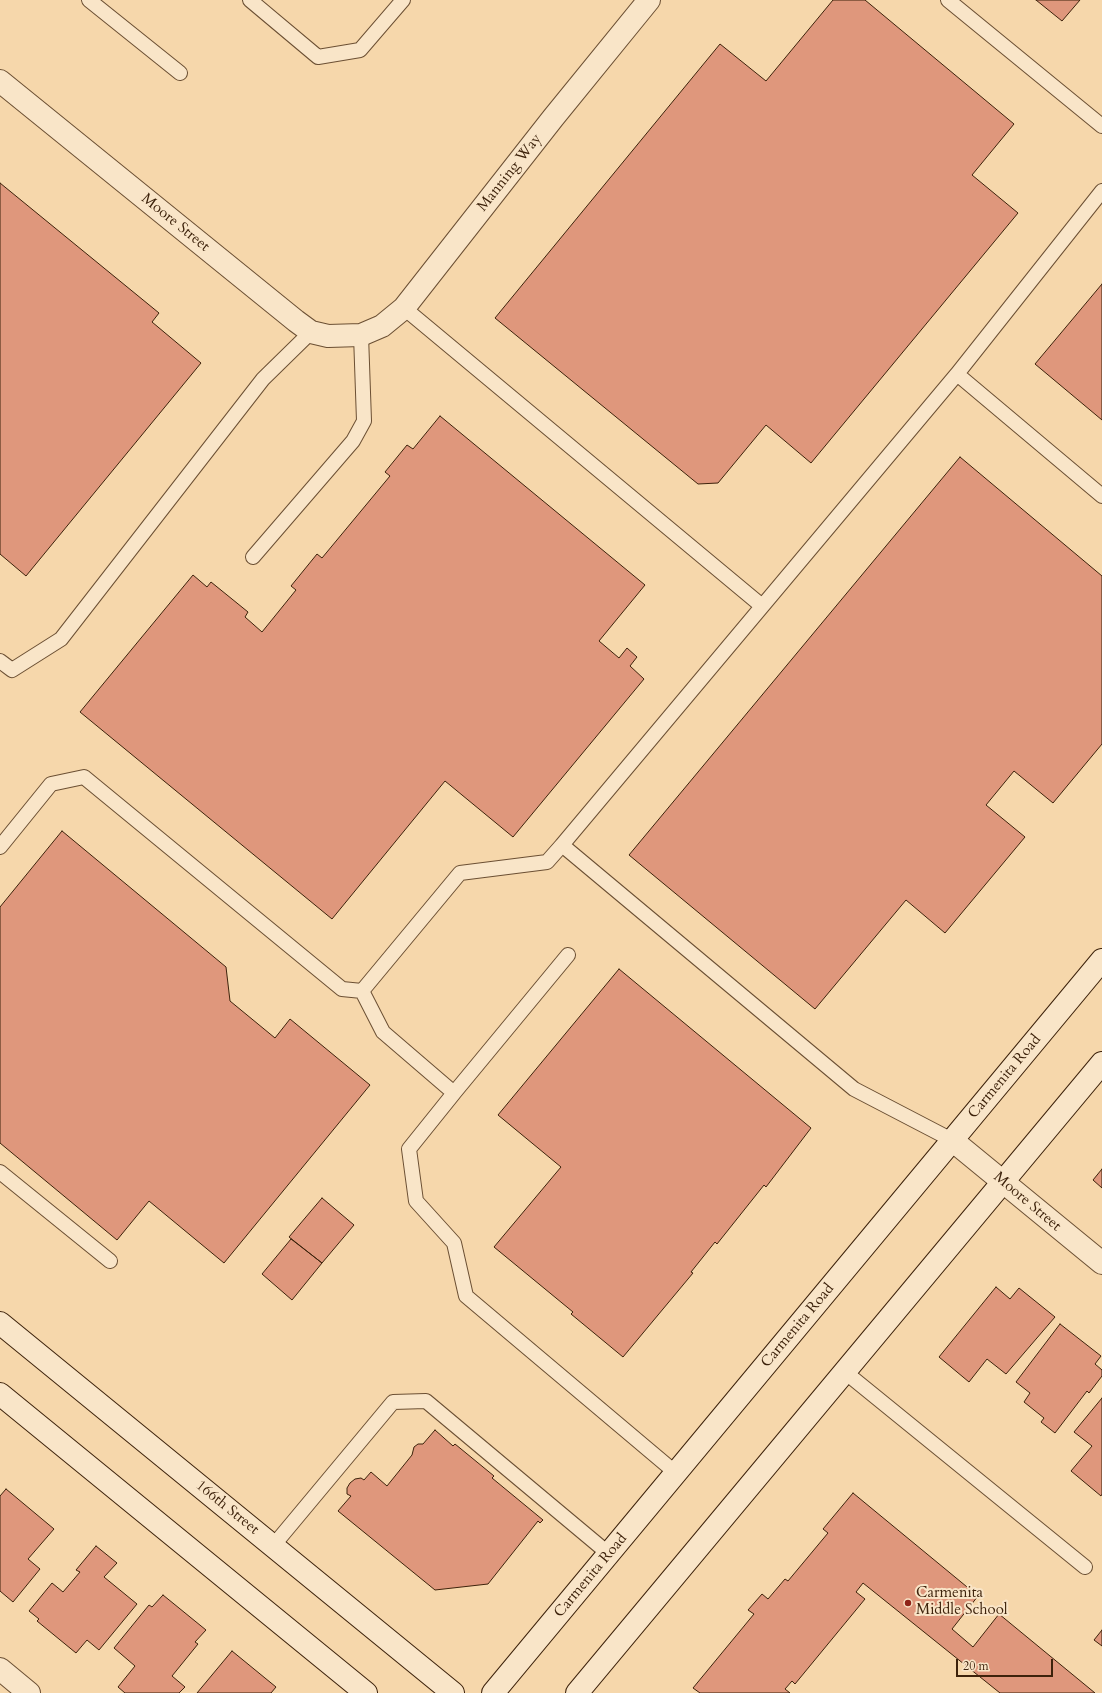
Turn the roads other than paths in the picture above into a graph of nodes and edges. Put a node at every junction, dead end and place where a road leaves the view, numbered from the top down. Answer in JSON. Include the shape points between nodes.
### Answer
{"nodes":[{"id":1,"x":89,"y":0,"type":"edge"},
{"id":2,"x":250,"y":0,"type":"edge"},
{"id":3,"x":403,"y":0,"type":"edge"},
{"id":4,"x":649,"y":0,"type":"edge"},
{"id":5,"x":948,"y":0,"type":"edge"},
{"id":6,"x":180,"y":72,"type":"dead end"},
{"id":7,"x":0,"y":81,"type":"edge"},
{"id":8,"x":1102,"y":126,"type":"edge"},
{"id":9,"x":1102,"y":191,"type":"edge"},
{"id":10,"x":404,"y":308,"type":"junction"},
{"id":11,"x":311,"y":332,"type":"junction"},
{"id":12,"x":361,"y":335,"type":"junction"},
{"id":13,"x":957,"y":374,"type":"junction"},
{"id":14,"x":1102,"y":496,"type":"edge"},
{"id":15,"x":254,"y":557,"type":"dead end"},
{"id":16,"x":762,"y":606,"type":"junction"},
{"id":17,"x":0,"y":661,"type":"edge"},
{"id":18,"x":562,"y":845,"type":"junction"},
{"id":19,"x":0,"y":847,"type":"edge"},
{"id":20,"x":568,"y":955,"type":"dead end"},
{"id":21,"x":1102,"y":960,"type":"edge"},
{"id":22,"x":362,"y":991,"type":"junction"},
{"id":23,"x":1102,"y":1064,"type":"edge"},
{"id":24,"x":454,"y":1093,"type":"junction"},
{"id":25,"x":952,"y":1140,"type":"junction"},
{"id":26,"x":0,"y":1172,"type":"edge"},
{"id":27,"x":1003,"y":1182,"type":"junction"},
{"id":28,"x":110,"y":1262,"type":"dead end"},
{"id":29,"x":1102,"y":1263,"type":"edge"},
{"id":30,"x":0,"y":1323,"type":"edge"},
{"id":31,"x":845,"y":1372,"type":"junction"},
{"id":32,"x":0,"y":1394,"type":"edge"},
{"id":33,"x":676,"y":1473,"type":"junction"},
{"id":34,"x":273,"y":1546,"type":"junction"},
{"id":35,"x":609,"y":1554,"type":"junction"},
{"id":36,"x":1085,"y":1567,"type":"dead end"},
{"id":37,"x":0,"y":1670,"type":"edge"},
{"id":38,"x":29,"y":1693,"type":"edge"},
{"id":39,"x":366,"y":1693,"type":"edge"},
{"id":40,"x":453,"y":1693,"type":"edge"},
{"id":41,"x":493,"y":1693,"type":"edge"},
{"id":42,"x":577,"y":1693,"type":"edge"}],
"edges":[{"from":1,"to":6,"type":"lane"},
{"from":2,"to":3,"type":"lane","via":[[318,57],[360,50]]},
{"from":4,"to":10,"type":"street","name":"Manning Way"},
{"from":5,"to":8,"type":"lane"},
{"from":7,"to":11,"type":"street","name":"Moore Street"},
{"from":9,"to":13,"type":"lane"},
{"from":10,"to":12,"type":"street","name":"Manning Way","via":[[382,326]]},
{"from":10,"to":16,"type":"lane"},
{"from":11,"to":12,"type":"street","name":"Moore Street","via":[[328,336]]},
{"from":11,"to":17,"type":"lane","via":[[263,379],[61,639],[12,670]]},
{"from":12,"to":15,"type":"lane","via":[[364,421],[353,441]]},
{"from":13,"to":14,"type":"lane"},
{"from":13,"to":16,"type":"lane"},
{"from":16,"to":18,"type":"lane"},
{"from":18,"to":22,"type":"lane","via":[[547,862],[460,873]]},
{"from":18,"to":25,"type":"lane","via":[[854,1089]]},
{"from":19,"to":22,"type":"lane","via":[[51,784],[84,777],[342,989]]},
{"from":20,"to":24,"type":"lane"},
{"from":21,"to":25,"type":"street","name":"Carmenita Road"},
{"from":22,"to":24,"type":"lane","via":[[383,1032]]},
{"from":23,"to":27,"type":"street"},
{"from":24,"to":33,"type":"lane","via":[[409,1149],[416,1201],[454,1243],[466,1296]]},
{"from":25,"to":27,"type":"street","name":"Moore Street"},
{"from":25,"to":33,"type":"street","name":"Carmenita Road"},
{"from":26,"to":28,"type":"lane"},
{"from":27,"to":29,"type":"street","name":"Moore Street"},
{"from":27,"to":31,"type":"street"},
{"from":30,"to":34,"type":"street","name":"166th Street"},
{"from":31,"to":36,"type":"lane"},
{"from":31,"to":42,"type":"street"},
{"from":32,"to":39,"type":"street"},
{"from":33,"to":35,"type":"street","name":"Carmenita Road"},
{"from":34,"to":35,"type":"lane","via":[[393,1402],[426,1401]]},
{"from":34,"to":40,"type":"street","name":"166th Street"},
{"from":35,"to":41,"type":"street","name":"Carmenita Road"},
{"from":37,"to":38,"type":"street"}]}
